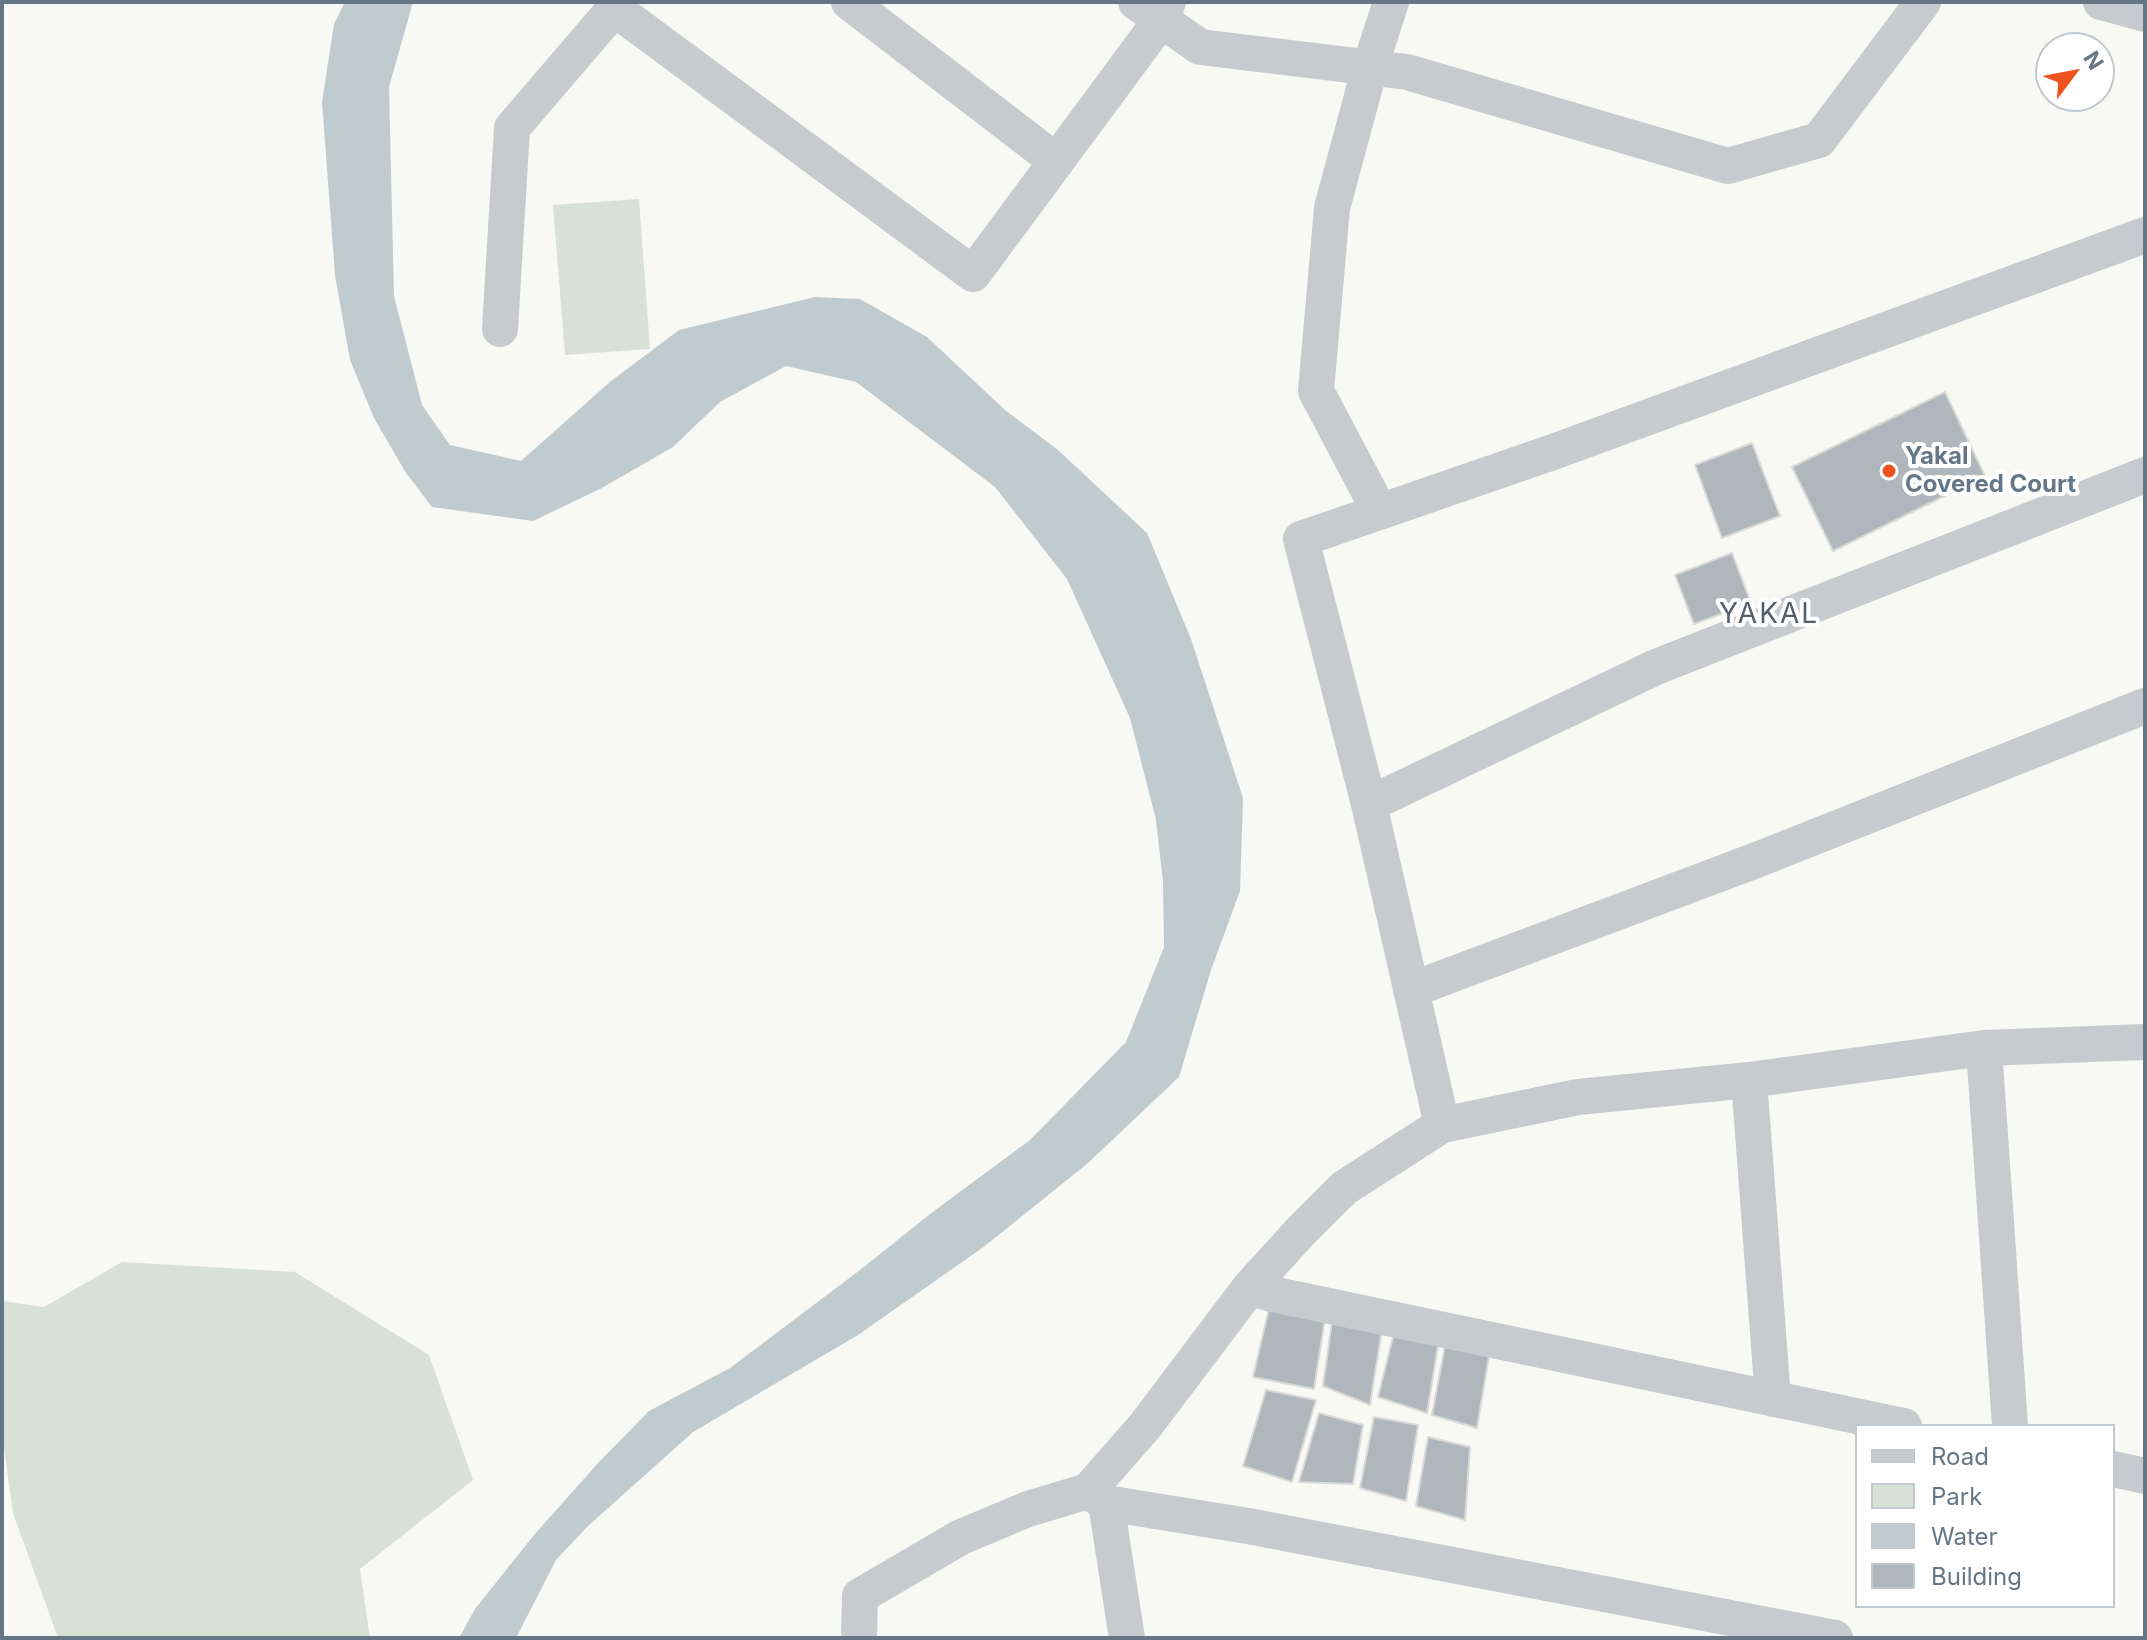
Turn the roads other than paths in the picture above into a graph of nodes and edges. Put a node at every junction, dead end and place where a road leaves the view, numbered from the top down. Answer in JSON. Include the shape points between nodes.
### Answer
{"nodes":[{"id":1,"x":849,"y":2,"type":"edge"},
{"id":2,"x":1391,"y":2,"type":"edge"},
{"id":3,"x":1923,"y":2,"type":"edge"},
{"id":4,"x":2101,"y":2,"type":"edge"},
{"id":5,"x":618,"y":6,"type":"edge"},
{"id":6,"x":1155,"y":8,"type":"edge"},
{"id":7,"x":2145,"y":14,"type":"edge"},
{"id":8,"x":1370,"y":67,"type":"junction"},
{"id":9,"x":1056,"y":161,"type":"junction"},
{"id":10,"x":2145,"y":235,"type":"edge"},
{"id":11,"x":500,"y":329,"type":"dead end"},
{"id":12,"x":2145,"y":475,"type":"edge"},
{"id":13,"x":1380,"y":512,"type":"junction"},
{"id":14,"x":2145,"y":706,"type":"edge"},
{"id":15,"x":1369,"y":804,"type":"junction"},
{"id":16,"x":1411,"y":990,"type":"junction"},
{"id":17,"x":2145,"y":1042,"type":"edge"},
{"id":18,"x":1984,"y":1048,"type":"junction"},
{"id":19,"x":1749,"y":1080,"type":"junction"},
{"id":20,"x":1442,"y":1125,"type":"junction"},
{"id":21,"x":1250,"y":1287,"type":"junction"},
{"id":22,"x":1773,"y":1399,"type":"junction"},
{"id":23,"x":1894,"y":1424,"type":"edge"},
{"id":24,"x":2010,"y":1424,"type":"edge"},
{"id":25,"x":2115,"y":1469,"type":"edge"},
{"id":26,"x":2145,"y":1476,"type":"edge"},
{"id":27,"x":1097,"y":1497,"type":"junction"},
{"id":28,"x":859,"y":1638,"type":"edge"},
{"id":29,"x":1127,"y":1638,"type":"edge"},
{"id":30,"x":1835,"y":1638,"type":"edge"}],
"edges":[{"from":1,"to":9,"type":"street"},
{"from":2,"to":8,"type":"street"},
{"from":3,"to":8,"type":"street","via":[[1819,140],[1728,166],[1407,72]]},
{"from":4,"to":7,"type":"street"},
{"from":5,"to":9,"type":"street","via":[[973,274]]},
{"from":5,"to":11,"type":"street","via":[[512,128]]},
{"from":6,"to":8,"type":"street","via":[[1200,47]]},
{"from":6,"to":9,"type":"street"},
{"from":8,"to":13,"type":"street","via":[[1332,208],[1316,391]]},
{"from":10,"to":13,"type":"street"},
{"from":12,"to":15,"type":"street","via":[[1656,667]]},
{"from":13,"to":15,"type":"street","via":[[1301,539]]},
{"from":14,"to":16,"type":"street"},
{"from":15,"to":16,"type":"street"},
{"from":16,"to":20,"type":"street"},
{"from":17,"to":18,"type":"street"},
{"from":18,"to":19,"type":"street"},
{"from":18,"to":24,"type":"street"},
{"from":19,"to":20,"type":"street","via":[[1578,1097]]},
{"from":19,"to":22,"type":"street"},
{"from":20,"to":21,"type":"street","via":[[1344,1188]]},
{"from":21,"to":22,"type":"street"},
{"from":21,"to":27,"type":"street"},
{"from":22,"to":23,"type":"street"},
{"from":25,"to":26,"type":"street"},
{"from":27,"to":28,"type":"street","via":[[1028,1509],[961,1537],[860,1596]]},
{"from":27,"to":29,"type":"street"},
{"from":27,"to":30,"type":"street"}]}
